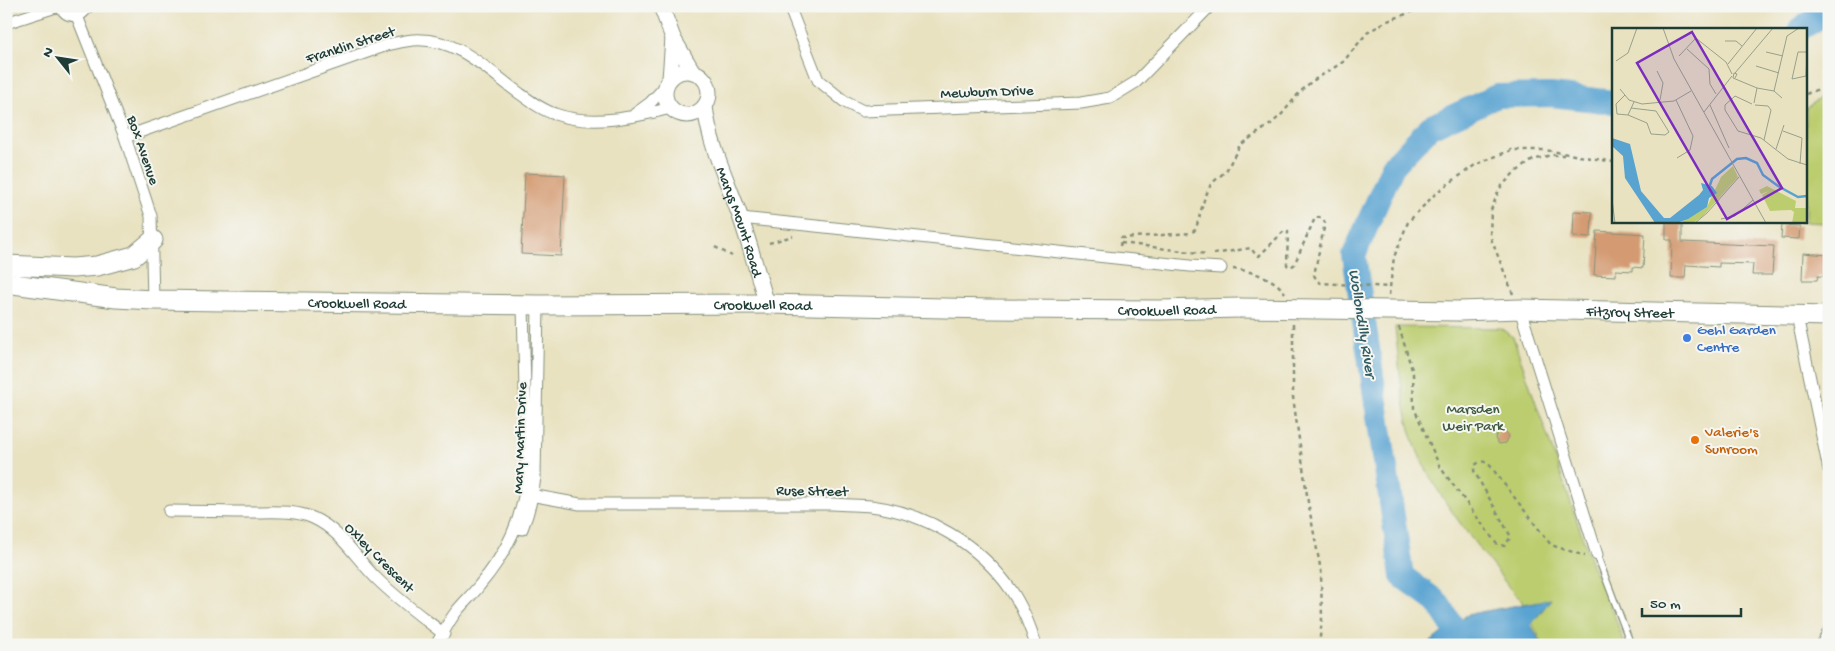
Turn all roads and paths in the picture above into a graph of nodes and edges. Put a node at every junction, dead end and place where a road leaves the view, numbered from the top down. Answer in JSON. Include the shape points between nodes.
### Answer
{"nodes":[{"id":1,"x":60,"y":6,"type":"edge"},
{"id":2,"x":88,"y":6,"type":"edge"},
{"id":3,"x":661,"y":6,"type":"edge"},
{"id":4,"x":789,"y":6,"type":"edge"},
{"id":5,"x":1210,"y":6,"type":"edge"},
{"id":6,"x":1427,"y":6,"type":"edge"},
{"id":7,"x":77,"y":16,"type":"junction"},
{"id":8,"x":6,"y":23,"type":"edge"},
{"id":9,"x":672,"y":38,"type":"junction"},
{"id":10,"x":693,"y":72,"type":"junction"},
{"id":11,"x":668,"y":82,"type":"junction"},
{"id":12,"x":1829,"y":82,"type":"edge"},
{"id":13,"x":1808,"y":93,"type":"edge"},
{"id":14,"x":705,"y":106,"type":"junction"},
{"id":15,"x":678,"y":112,"type":"junction"},
{"id":16,"x":632,"y":117,"type":"junction"},
{"id":17,"x":125,"y":137,"type":"junction"},
{"id":18,"x":712,"y":140,"type":"junction"},
{"id":19,"x":1572,"y":155,"type":"junction"},
{"id":20,"x":1612,"y":162,"type":"edge"},
{"id":21,"x":740,"y":218,"type":"junction"},
{"id":22,"x":798,"y":234,"type":"dead end"},
{"id":23,"x":153,"y":240,"type":"junction"},
{"id":24,"x":769,"y":243,"type":"dead end"},
{"id":25,"x":1121,"y":243,"type":"junction"},
{"id":26,"x":715,"y":247,"type":"dead end"},
{"id":27,"x":732,"y":256,"type":"dead end"},
{"id":28,"x":1119,"y":257,"type":"junction"},
{"id":29,"x":6,"y":265,"type":"edge"},
{"id":30,"x":1221,"y":268,"type":"joint"},
{"id":31,"x":6,"y":283,"type":"edge"},
{"id":32,"x":1389,"y":287,"type":"junction"},
{"id":33,"x":1389,"y":295,"type":"dead end"},
{"id":34,"x":1289,"y":298,"type":"dead end"},
{"id":35,"x":153,"y":300,"type":"junction"},
{"id":36,"x":767,"y":304,"type":"junction"},
{"id":37,"x":530,"y":305,"type":"junction"},
{"id":38,"x":1520,"y":309,"type":"junction"},
{"id":39,"x":1460,"y":311,"type":"joint"},
{"id":40,"x":1797,"y":316,"type":"junction"},
{"id":41,"x":1829,"y":316,"type":"edge"},
{"id":42,"x":1293,"y":320,"type":"dead end"},
{"id":43,"x":1397,"y":321,"type":"dead end"},
{"id":44,"x":1829,"y":470,"type":"edge"},
{"id":45,"x":529,"y":495,"type":"junction"},
{"id":46,"x":169,"y":511,"type":"dead end"},
{"id":47,"x":1597,"y":555,"type":"junction"},
{"id":48,"x":1829,"y":631,"type":"edge"},
{"id":49,"x":444,"y":634,"type":"junction"},
{"id":50,"x":436,"y":645,"type":"edge"},
{"id":51,"x":1036,"y":645,"type":"edge"},
{"id":52,"x":1319,"y":645,"type":"edge"},
{"id":53,"x":1631,"y":645,"type":"edge"},
{"id":54,"x":1822,"y":645,"type":"edge"}],
"edges":[{"from":1,"to":7,"type":"street","via":[[67,14]]},
{"from":1,"to":8,"type":"street"},
{"from":2,"to":7,"type":"street"},
{"from":3,"to":9,"type":"street"},
{"from":4,"to":5,"type":"street","name":"Mewburn Drive","via":[[818,80],[845,102],[863,111],[1081,103],[1110,98],[1136,82]]},
{"from":6,"to":25,"type":"path","via":[[1385,22],[1367,33],[1343,62],[1311,82],[1271,124],[1240,145],[1226,171],[1211,184],[1195,230],[1191,233],[1121,238]]},
{"from":7,"to":17,"type":"street","name":"Box Avenue"},
{"from":9,"to":10,"type":"street"},
{"from":9,"to":11,"type":"street"},
{"from":10,"to":11,"type":"street","via":[[680,72]]},
{"from":10,"to":14,"type":"street","via":[[705,79],[708,86]]},
{"from":11,"to":15,"type":"street","via":[[665,98]]},
{"from":11,"to":16,"type":"street","via":[[650,103]]},
{"from":12,"to":13,"type":"path"},
{"from":14,"to":15,"type":"street","via":[[696,114]]},
{"from":14,"to":18,"type":"street","name":"Marys Mount Road"},
{"from":15,"to":16,"type":"street","name":"Franklin Street"},
{"from":15,"to":18,"type":"street","name":"Marys Mount Road"},
{"from":16,"to":17,"type":"street","name":"Franklin Street","via":[[579,119],[554,114],[533,104],[474,57],[434,41],[413,40],[387,45]]},
{"from":17,"to":23,"type":"street","name":"Box Avenue","via":[[151,216]]},
{"from":18,"to":21,"type":"street","name":"Marys Mount Road"},
{"from":19,"to":20,"type":"path"},
{"from":19,"to":32,"type":"path","via":[[1545,150],[1511,150],[1475,165],[1437,192],[1408,222],[1394,257]]},
{"from":19,"to":38,"type":"path","via":[[1551,155],[1533,160],[1500,188],[1491,210],[1490,236]]},
{"from":21,"to":28,"type":"street"},
{"from":21,"to":36,"type":"street","name":"Marys Mount Road"},
{"from":22,"to":24,"type":"path"},
{"from":23,"to":29,"type":"main road","via":[[134,256],[97,266]]},
{"from":23,"to":35,"type":"street","name":"Box Avenue"},
{"from":25,"to":28,"type":"path"},
{"from":25,"to":32,"type":"path","via":[[1209,254],[1251,248],[1259,256],[1284,231],[1288,231],[1287,266],[1290,267],[1294,265],[1315,218],[1319,217],[1324,223],[1314,275],[1317,281],[1321,284]]},
{"from":26,"to":27,"type":"path"},
{"from":28,"to":30,"type":"street"},
{"from":30,"to":34,"type":"path","via":[[1268,279],[1284,290]]},
{"from":31,"to":35,"type":"main road","name":"Crookwell Road"},
{"from":32,"to":33,"type":"path"},
{"from":35,"to":37,"type":"main road","name":"Crookwell Road"},
{"from":36,"to":37,"type":"main road","name":"Crookwell Road"},
{"from":36,"to":39,"type":"main road","name":"Crookwell Road","bridge":true,"via":[[989,309]]},
{"from":37,"to":45,"type":"street","name":"Mary Martin Drive"},
{"from":38,"to":39,"type":"main road","name":"Fitzroy Street"},
{"from":38,"to":40,"type":"main road","name":"Fitzroy Street"},
{"from":38,"to":47,"type":"street"},
{"from":40,"to":41,"type":"main road","name":"Fitzroy Street"},
{"from":40,"to":44,"type":"street"},
{"from":42,"to":52,"type":"path","via":[[1294,396],[1321,571]]},
{"from":43,"to":47,"type":"path","via":[[1413,373],[1414,408],[1440,467],[1496,543],[1504,546],[1511,537],[1474,471],[1475,465],[1481,461],[1488,463],[1551,545],[1582,556]]},
{"from":45,"to":49,"type":"street","name":"Mary Martin Drive","via":[[498,562],[456,612]]},
{"from":45,"to":51,"type":"street","name":"Ruse Street","via":[[580,504],[833,504],[871,506],[899,512],[928,522],[958,538],[986,560],[1011,590],[1029,623]]},
{"from":46,"to":49,"type":"street","name":"Oxley Crescent","via":[[276,512],[312,518],[336,533],[377,579]]},
{"from":47,"to":53,"type":"lane"},
{"from":48,"to":54,"type":"street"},
{"from":49,"to":50,"type":"street","name":"Mary Martin Drive"}]}
